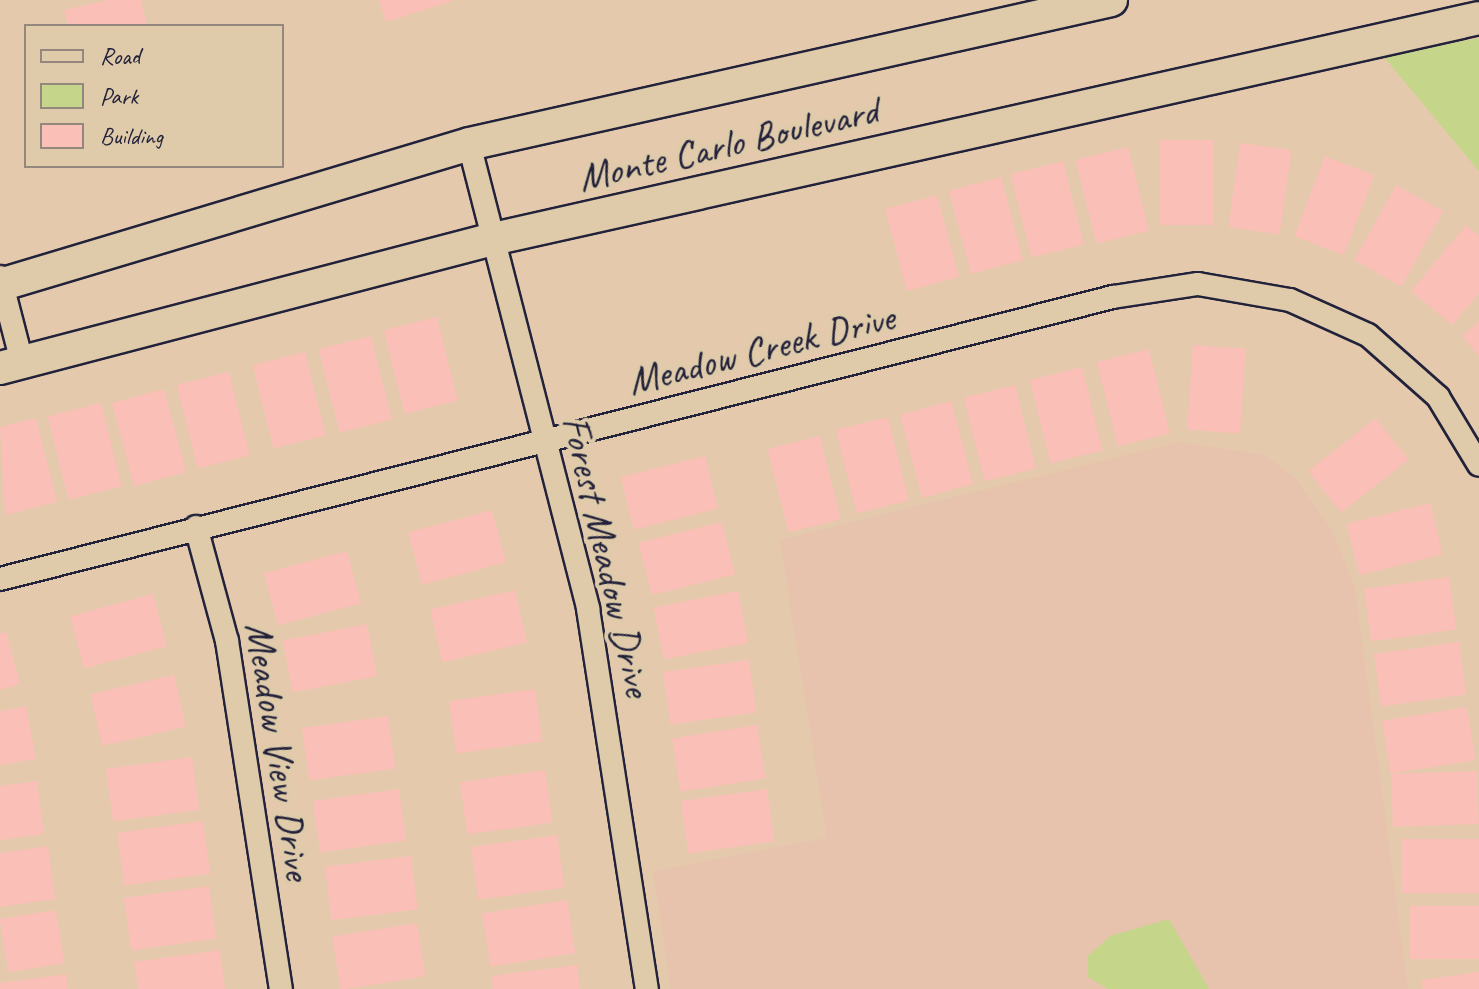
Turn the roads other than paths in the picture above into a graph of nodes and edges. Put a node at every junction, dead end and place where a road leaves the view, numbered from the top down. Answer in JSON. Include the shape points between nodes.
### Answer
{"nodes":[{"id":1,"x":1111,"y":0,"type":"edge"},
{"id":2,"x":1479,"y":18,"type":"edge"},
{"id":3,"x":469,"y":144,"type":"junction"},
{"id":4,"x":493,"y":239,"type":"junction"},
{"id":5,"x":1,"y":282,"type":"edge"},
{"id":6,"x":11,"y":365,"type":"edge"},
{"id":7,"x":546,"y":440,"type":"junction"},
{"id":8,"x":1479,"y":465,"type":"edge"},
{"id":9,"x":196,"y":527,"type":"junction"},
{"id":10,"x":0,"y":579,"type":"edge"},
{"id":11,"x":281,"y":989,"type":"edge"},
{"id":12,"x":647,"y":989,"type":"edge"}],
"edges":[{"from":1,"to":3,"type":"main road","name":"Monte Carlo Boulevard"},
{"from":2,"to":4,"type":"main road","name":"Monte Carlo Boulevard"},
{"from":3,"to":4,"type":"street","name":"Forest Meadow Drive"},
{"from":3,"to":5,"type":"main road","name":"Monte Carlo Boulevard"},
{"from":4,"to":6,"type":"main road","name":"Monte Carlo Boulevard"},
{"from":4,"to":7,"type":"street","name":"Forest Meadow Drive"},
{"from":5,"to":6,"type":"street"},
{"from":7,"to":8,"type":"street","name":"Meadow Creek Drive","via":[[1124,294],[1198,284],[1290,300],[1368,335],[1438,397]]},
{"from":7,"to":9,"type":"street","name":"Meadow Creek Drive"},
{"from":7,"to":12,"type":"street","name":"Forest Meadow Drive","via":[[594,636]]},
{"from":9,"to":10,"type":"street","name":"Meadow Creek Drive"},
{"from":9,"to":11,"type":"street","name":"Meadow View Drive","via":[[227,641]]}]}
